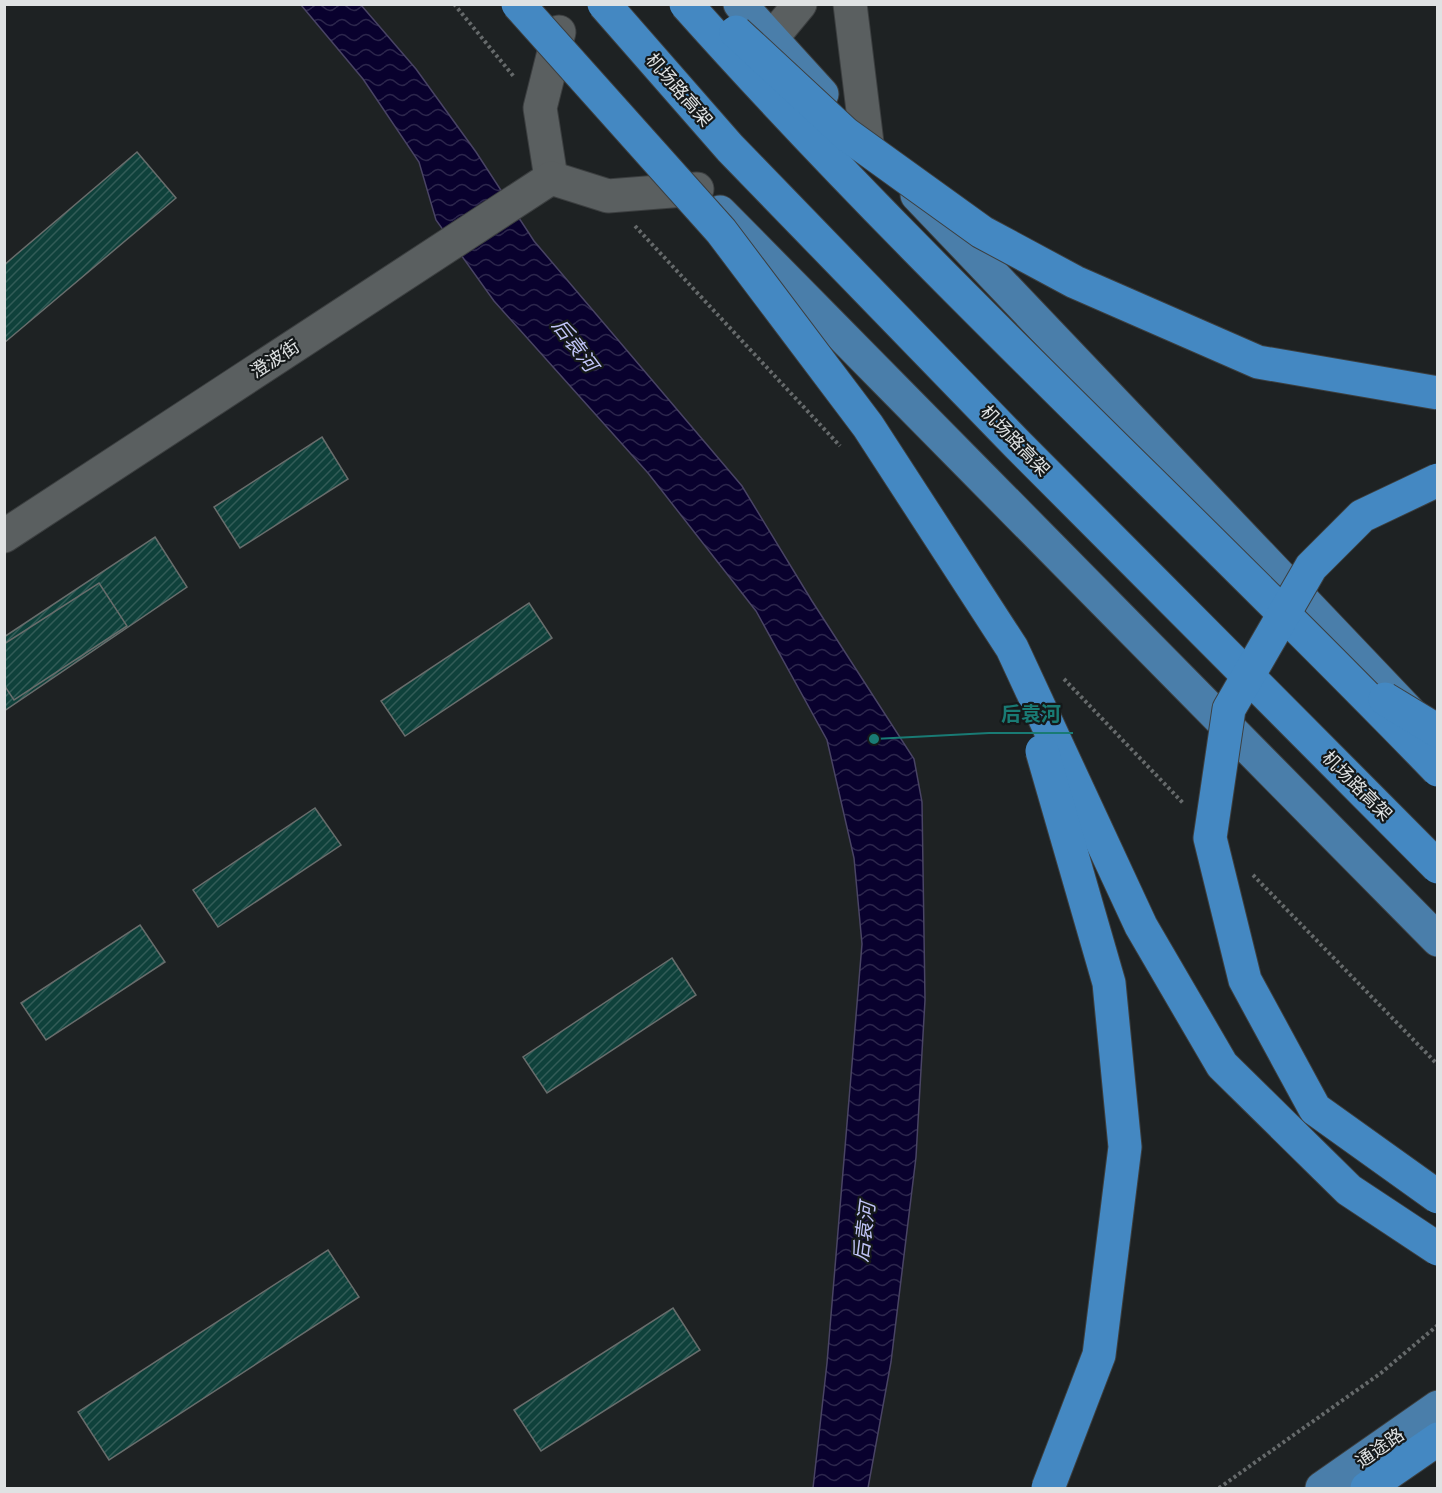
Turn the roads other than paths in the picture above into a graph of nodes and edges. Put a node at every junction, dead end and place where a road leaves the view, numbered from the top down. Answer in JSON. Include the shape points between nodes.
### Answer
{"nodes":[{"id":1,"x":518,"y":4,"type":"edge"},
{"id":2,"x":534,"y":4,"type":"edge"},
{"id":3,"x":603,"y":4,"type":"edge"},
{"id":4,"x":686,"y":4,"type":"edge"},
{"id":5,"x":706,"y":4,"type":"edge"},
{"id":6,"x":740,"y":4,"type":"edge"},
{"id":7,"x":800,"y":4,"type":"edge"},
{"id":8,"x":850,"y":4,"type":"edge"},
{"id":9,"x":559,"y":33,"type":"junction"},
{"id":10,"x":771,"y":39,"type":"junction"},
{"id":11,"x":867,"y":143,"type":"junction"},
{"id":12,"x":548,"y":180,"type":"junction"},
{"id":13,"x":697,"y":189,"type":"junction"},
{"id":14,"x":1437,"y":393,"type":"edge"},
{"id":15,"x":1437,"y":480,"type":"edge"},
{"id":16,"x":4,"y":537,"type":"edge"},
{"id":17,"x":1012,"y":648,"type":"junction"},
{"id":18,"x":1346,"y":674,"type":"junction"},
{"id":19,"x":1437,"y":731,"type":"edge"},
{"id":20,"x":1437,"y":740,"type":"edge"},
{"id":21,"x":1437,"y":770,"type":"edge"},
{"id":22,"x":1437,"y":867,"type":"edge"},
{"id":23,"x":1437,"y":940,"type":"edge"},
{"id":24,"x":1437,"y":1197,"type":"edge"},
{"id":25,"x":1437,"y":1249,"type":"edge"},
{"id":26,"x":1437,"y":1407,"type":"edge"},
{"id":27,"x":1437,"y":1439,"type":"edge"},
{"id":28,"x":1048,"y":1488,"type":"edge"},
{"id":29,"x":1322,"y":1488,"type":"edge"},
{"id":30,"x":1367,"y":1488,"type":"edge"}],
"edges":[{"from":1,"to":17,"type":"highway","bridge":true,"via":[[721,231],[868,426]]},
{"from":2,"to":9,"type":"main road"},
{"from":3,"to":22,"type":"highway","name":"机场路高架","bridge":true,"via":[[754,173]]},
{"from":4,"to":18,"type":"highway","bridge":true,"via":[[789,118],[1071,404]]},
{"from":5,"to":14,"type":"highway","bridge":true,"via":[[846,134],[982,232],[1075,282],[1258,362]]},
{"from":6,"to":10,"type":"main road"},
{"from":7,"to":10,"type":"street"},
{"from":8,"to":11,"type":"street"},
{"from":9,"to":12,"type":"street","via":[[540,108]]},
{"from":9,"to":13,"type":"main road"},
{"from":10,"to":11,"type":"main road"},
{"from":11,"to":20,"type":"main road"},
{"from":12,"to":13,"type":"street","via":[[608,196]]},
{"from":12,"to":16,"type":"street","name":"澄波街"},
{"from":13,"to":23,"type":"main road"},
{"from":15,"to":24,"type":"highway","bridge":true,"via":[[1362,516],[1311,567],[1229,709],[1210,838],[1245,980],[1315,1109]]},
{"from":17,"to":25,"type":"highway","bridge":true,"via":[[1141,926],[1222,1065],[1349,1190]]},
{"from":17,"to":28,"type":"highway","bridge":true,"via":[[1109,983],[1125,1147],[1099,1355]]},
{"from":18,"to":19,"type":"highway","bridge":true},
{"from":18,"to":21,"type":"highway","bridge":true},
{"from":26,"to":29,"type":"main road","name":"通途路"},
{"from":27,"to":30,"type":"highway"}]}
